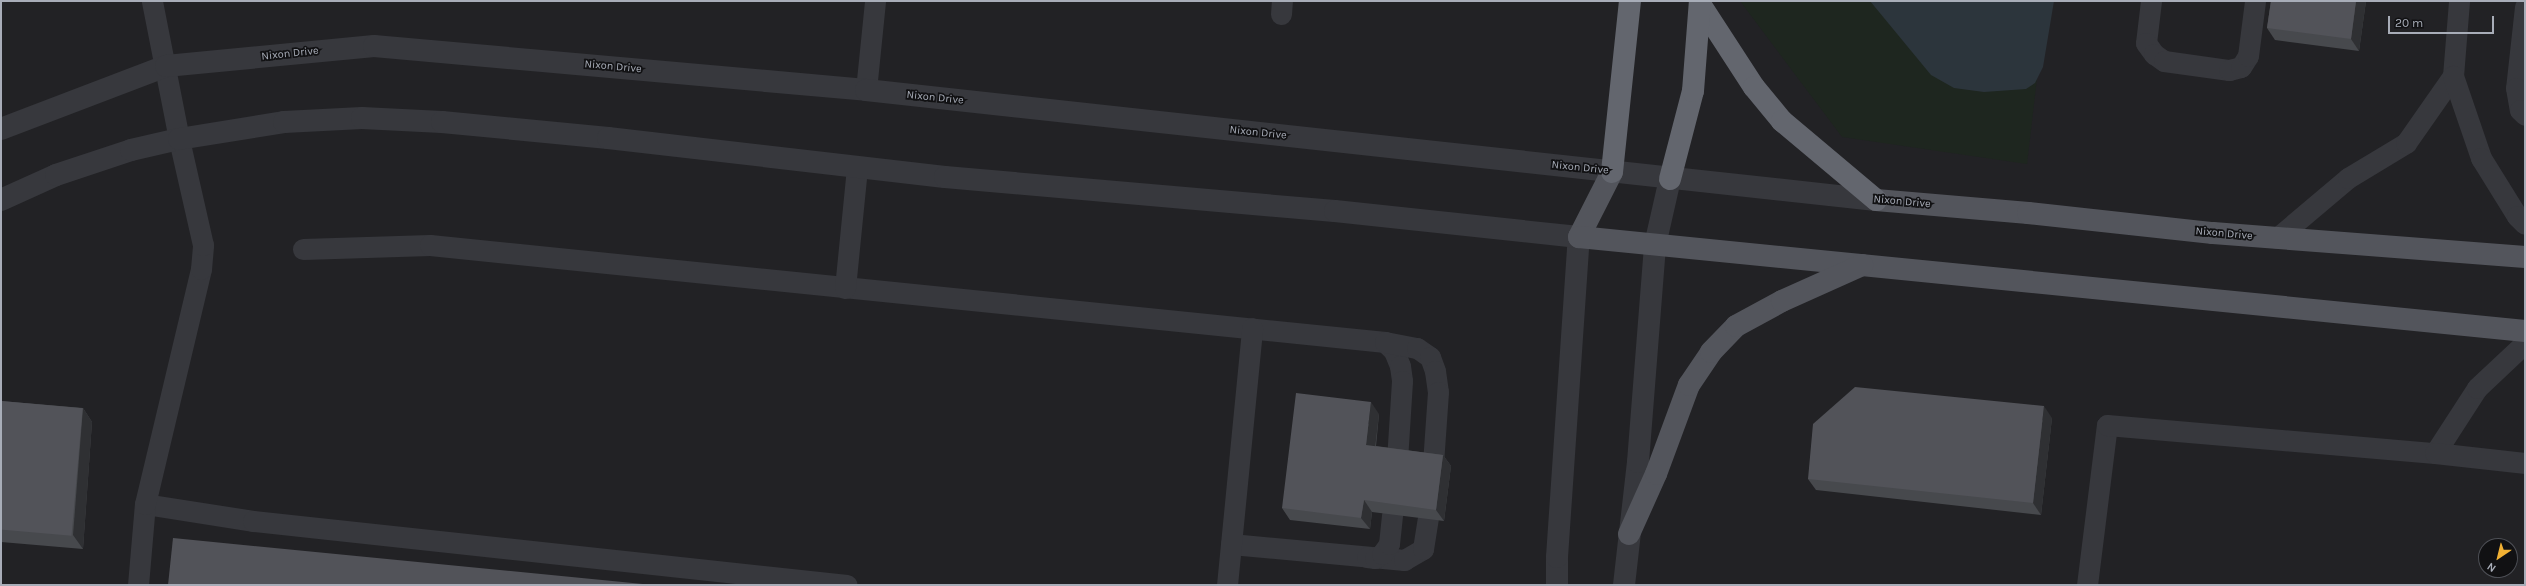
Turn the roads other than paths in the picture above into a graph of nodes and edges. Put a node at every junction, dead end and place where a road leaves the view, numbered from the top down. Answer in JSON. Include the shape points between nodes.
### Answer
{"nodes":[{"id":1,"x":152,"y":1,"type":"edge"},
{"id":2,"x":875,"y":1,"type":"edge"},
{"id":3,"x":1630,"y":1,"type":"edge"},
{"id":4,"x":2151,"y":1,"type":"edge"},
{"id":5,"x":2254,"y":1,"type":"edge"},
{"id":6,"x":2459,"y":1,"type":"edge"},
{"id":7,"x":1700,"y":2,"type":"edge"},
{"id":8,"x":2525,"y":7,"type":"edge"},
{"id":9,"x":166,"y":66,"type":"junction"},
{"id":10,"x":2453,"y":76,"type":"junction"},
{"id":11,"x":866,"y":90,"type":"junction"},
{"id":12,"x":2525,"y":115,"type":"edge"},
{"id":13,"x":1,"y":129,"type":"edge"},
{"id":14,"x":179,"y":139,"type":"junction"},
{"id":15,"x":857,"y":167,"type":"junction"},
{"id":16,"x":1612,"y":172,"type":"junction"},
{"id":17,"x":1670,"y":179,"type":"junction"},
{"id":18,"x":1,"y":200,"type":"edge"},
{"id":19,"x":1876,"y":200,"type":"junction"},
{"id":20,"x":2525,"y":224,"type":"edge"},
{"id":21,"x":1578,"y":237,"type":"junction"},
{"id":22,"x":2277,"y":238,"type":"junction"},
{"id":23,"x":1655,"y":245,"type":"junction"},
{"id":24,"x":303,"y":249,"type":"dead end"},
{"id":25,"x":2525,"y":257,"type":"edge"},
{"id":26,"x":1863,"y":264,"type":"junction"},
{"id":27,"x":845,"y":288,"type":"junction"},
{"id":28,"x":1252,"y":328,"type":"junction"},
{"id":29,"x":2525,"y":331,"type":"edge"},
{"id":30,"x":1380,"y":342,"type":"junction"},
{"id":31,"x":2525,"y":343,"type":"edge"},
{"id":32,"x":2435,"y":453,"type":"junction"},
{"id":33,"x":1397,"y":460,"type":"edge"},
{"id":34,"x":2525,"y":463,"type":"edge"},
{"id":35,"x":1433,"y":464,"type":"edge"},
{"id":36,"x":145,"y":504,"type":"junction"},
{"id":37,"x":1392,"y":515,"type":"edge"},
{"id":38,"x":1428,"y":519,"type":"edge"},
{"id":39,"x":1629,"y":534,"type":"junction"},
{"id":40,"x":1231,"y":544,"type":"junction"},
{"id":41,"x":1362,"y":557,"type":"junction"},
{"id":42,"x":138,"y":585,"type":"edge"},
{"id":43,"x":847,"y":585,"type":"edge"},
{"id":44,"x":1227,"y":585,"type":"edge"},
{"id":45,"x":1557,"y":585,"type":"edge"},
{"id":46,"x":1624,"y":585,"type":"edge"},
{"id":47,"x":2087,"y":585,"type":"edge"}],
"edges":[{"from":1,"to":9,"type":"lane"},
{"from":2,"to":11,"type":"lane"},
{"from":3,"to":16,"type":"highway"},
{"from":4,"to":5,"type":"lane","via":[[2146,43],[2154,54],[2164,61],[2229,70],[2241,67],[2248,56]]},
{"from":6,"to":10,"type":"lane"},
{"from":7,"to":17,"type":"highway","via":[[1693,91]]},
{"from":7,"to":19,"type":"highway","via":[[1754,87],[1782,121]]},
{"from":8,"to":12,"type":"lane","via":[[2516,88],[2520,110]]},
{"from":9,"to":11,"type":"street","name":"Nixon Drive","via":[[374,46]]},
{"from":9,"to":13,"type":"street","name":"Nixon Drive"},
{"from":9,"to":14,"type":"lane"},
{"from":10,"to":20,"type":"lane","via":[[2481,158],[2516,216]]},
{"from":10,"to":22,"type":"lane","via":[[2406,143],[2348,178]]},
{"from":11,"to":16,"type":"street","name":"Nixon Drive"},
{"from":14,"to":15,"type":"street","via":[[284,122],[362,118],[442,122]]},
{"from":14,"to":18,"type":"street","via":[[131,150],[56,175]]},
{"from":14,"to":36,"type":"lane","via":[[203,245],[201,269]]},
{"from":15,"to":21,"type":"street","via":[[1335,211]]},
{"from":15,"to":27,"type":"lane"},
{"from":16,"to":17,"type":"street","name":"Nixon Drive"},
{"from":16,"to":21,"type":"main road"},
{"from":17,"to":19,"type":"street","name":"Nixon Drive"},
{"from":17,"to":23,"type":"street"},
{"from":19,"to":22,"type":"main road","name":"Nixon Drive"},
{"from":21,"to":23,"type":"main road"},
{"from":21,"to":45,"type":"street"},
{"from":22,"to":25,"type":"main road","name":"Nixon Drive"},
{"from":23,"to":26,"type":"main road"},
{"from":23,"to":39,"type":"street"},
{"from":24,"to":27,"type":"lane","via":[[430,245]]},
{"from":26,"to":29,"type":"main road"},
{"from":26,"to":39,"type":"main road","via":[[1782,301],[1736,326],[1711,352],[1689,385],[1656,474]]},
{"from":27,"to":28,"type":"lane"},
{"from":28,"to":30,"type":"lane"},
{"from":28,"to":40,"type":"lane"},
{"from":30,"to":33,"type":"lane","via":[[1394,351],[1400,366],[1402,381]]},
{"from":30,"to":35,"type":"lane","via":[[1417,348],[1430,357],[1438,392]]},
{"from":31,"to":32,"type":"lane","via":[[2477,388]]},
{"from":32,"to":34,"type":"lane"},
{"from":32,"to":47,"type":"lane","via":[[2107,425]]},
{"from":36,"to":42,"type":"lane"},
{"from":36,"to":43,"type":"lane","via":[[253,521]]},
{"from":37,"to":41,"type":"lane","via":[[1389,544],[1382,554],[1375,558]]},
{"from":38,"to":41,"type":"lane","via":[[1426,543],[1413,557],[1404,560]]},
{"from":39,"to":46,"type":"street"},
{"from":40,"to":41,"type":"lane"},
{"from":40,"to":44,"type":"lane"}]}
